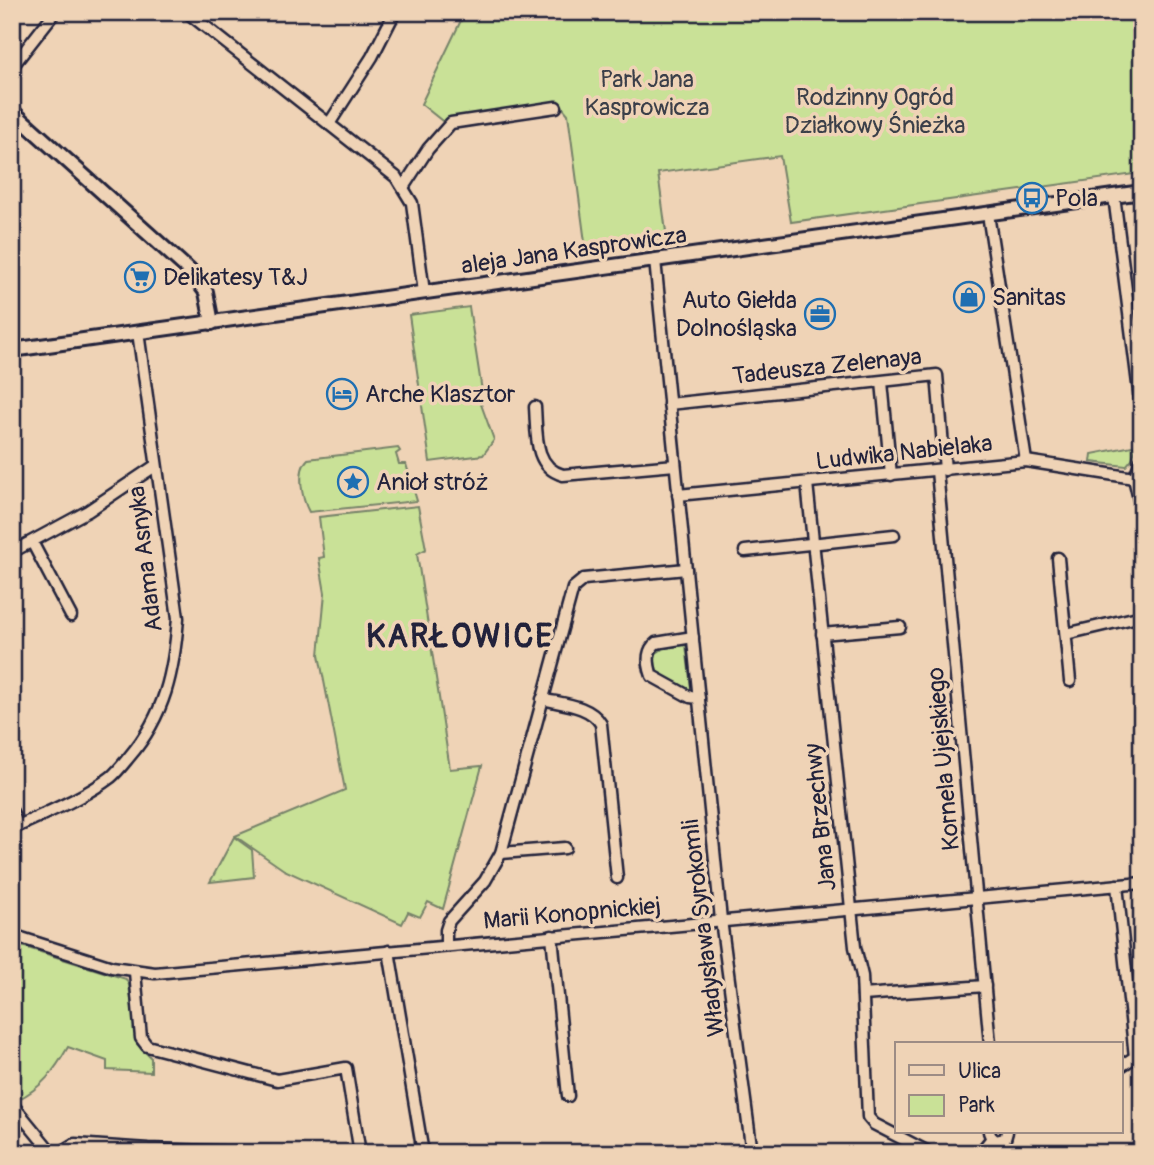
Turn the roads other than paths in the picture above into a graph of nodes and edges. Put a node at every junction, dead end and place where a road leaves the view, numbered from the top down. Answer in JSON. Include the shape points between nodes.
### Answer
{"nodes":[{"id":1,"x":55,"y":12,"type":"edge"},
{"id":2,"x":187,"y":12,"type":"edge"},
{"id":3,"x":396,"y":12,"type":"edge"},
{"id":4,"x":12,"y":68,"type":"edge"},
{"id":5,"x":556,"y":107,"type":"dead end"},
{"id":6,"x":12,"y":111,"type":"edge"},
{"id":7,"x":329,"y":124,"type":"junction"},
{"id":8,"x":404,"y":186,"type":"junction"},
{"id":9,"x":1142,"y":192,"type":"edge"},
{"id":10,"x":1114,"y":196,"type":"junction"},
{"id":11,"x":988,"y":214,"type":"junction"},
{"id":12,"x":655,"y":260,"type":"junction"},
{"id":13,"x":424,"y":292,"type":"junction"},
{"id":14,"x":212,"y":323,"type":"junction"},
{"id":15,"x":138,"y":332,"type":"junction"},
{"id":16,"x":12,"y":351,"type":"edge"},
{"id":17,"x":882,"y":382,"type":"junction"},
{"id":18,"x":669,"y":404,"type":"junction"},
{"id":19,"x":534,"y":407,"type":"dead end"},
{"id":20,"x":1142,"y":415,"type":"edge"},
{"id":21,"x":1142,"y":459,"type":"edge"},
{"id":22,"x":1026,"y":461,"type":"junction"},
{"id":23,"x":675,"y":465,"type":"junction"},
{"id":24,"x":155,"y":466,"type":"junction"},
{"id":25,"x":941,"y":470,"type":"junction"},
{"id":26,"x":891,"y":475,"type":"junction"},
{"id":27,"x":1134,"y":478,"type":"junction"},
{"id":28,"x":807,"y":483,"type":"junction"},
{"id":29,"x":678,"y":495,"type":"junction"},
{"id":30,"x":1142,"y":512,"type":"edge"},
{"id":31,"x":894,"y":534,"type":"dead end"},
{"id":32,"x":32,"y":542,"type":"junction"},
{"id":33,"x":813,"y":543,"type":"junction"},
{"id":34,"x":745,"y":551,"type":"dead end"},
{"id":35,"x":12,"y":552,"type":"edge"},
{"id":36,"x":1058,"y":558,"type":"dead end"},
{"id":37,"x":686,"y":569,"type":"junction"},
{"id":38,"x":71,"y":616,"type":"dead end"},
{"id":39,"x":1142,"y":616,"type":"edge"},
{"id":40,"x":900,"y":627,"type":"dead end"},
{"id":41,"x":822,"y":634,"type":"junction"},
{"id":42,"x":1066,"y":634,"type":"junction"},
{"id":43,"x":693,"y":637,"type":"junction"},
{"id":44,"x":1070,"y":681,"type":"dead end"},
{"id":45,"x":699,"y":698,"type":"junction"},
{"id":46,"x":542,"y":699,"type":"junction"},
{"id":47,"x":12,"y":812,"type":"edge"},
{"id":48,"x":15,"y":828,"type":"edge"},
{"id":49,"x":565,"y":848,"type":"dead end"},
{"id":50,"x":501,"y":853,"type":"junction"},
{"id":51,"x":617,"y":878,"type":"dead end"},
{"id":52,"x":1142,"y":883,"type":"edge"},
{"id":53,"x":1117,"y":885,"type":"junction"},
{"id":54,"x":977,"y":897,"type":"junction"},
{"id":55,"x":851,"y":909,"type":"junction"},
{"id":56,"x":721,"y":920,"type":"junction"},
{"id":57,"x":12,"y":935,"type":"edge"},
{"id":58,"x":552,"y":936,"type":"junction"},
{"id":59,"x":446,"y":946,"type":"junction"},
{"id":60,"x":389,"y":951,"type":"junction"},
{"id":61,"x":135,"y":972,"type":"junction"},
{"id":62,"x":985,"y":986,"type":"junction"},
{"id":63,"x":863,"y":995,"type":"junction"},
{"id":64,"x":990,"y":1042,"type":"edge"},
{"id":65,"x":1122,"y":1065,"type":"edge"},
{"id":66,"x":568,"y":1096,"type":"dead end"},
{"id":67,"x":12,"y":1104,"type":"edge"},
{"id":68,"x":1006,"y":1134,"type":"edge"},
{"id":69,"x":991,"y":1135,"type":"edge"},
{"id":70,"x":51,"y":1153,"type":"edge"},
{"id":71,"x":60,"y":1153,"type":"edge"},
{"id":72,"x":271,"y":1153,"type":"edge"},
{"id":73,"x":360,"y":1153,"type":"edge"},
{"id":74,"x":423,"y":1153,"type":"edge"},
{"id":75,"x":752,"y":1153,"type":"edge"},
{"id":76,"x":930,"y":1153,"type":"edge"},
{"id":77,"x":980,"y":1153,"type":"edge"}],
"edges":[{"from":1,"to":4,"type":"street"},
{"from":2,"to":7,"type":"street"},
{"from":3,"to":7,"type":"street"},
{"from":5,"to":8,"type":"street","via":[[451,123]]},
{"from":6,"to":14,"type":"street","via":[[191,272],[206,292]]},
{"from":7,"to":8,"type":"street"},
{"from":8,"to":13,"type":"street","via":[[412,203]]},
{"from":9,"to":10,"type":"street","name":"aleja Jana Kasprowicza"},
{"from":10,"to":11,"type":"street","name":"aleja Jana Kasprowicza"},
{"from":10,"to":20,"type":"street"},
{"from":11,"to":12,"type":"street","name":"aleja Jana Kasprowicza"},
{"from":11,"to":22,"type":"street"},
{"from":12,"to":13,"type":"street","name":"aleja Jana Kasprowicza"},
{"from":12,"to":18,"type":"street","name":"Władysława Syrokomli"},
{"from":13,"to":14,"type":"street","name":"aleja Jana Kasprowicza"},
{"from":14,"to":15,"type":"street","name":"aleja Jana Kasprowicza"},
{"from":15,"to":16,"type":"street","name":"aleja Jana Kasprowicza"},
{"from":15,"to":24,"type":"street","name":"Adama Asnyka"},
{"from":17,"to":18,"type":"street","name":"Tadeusza Zelenaya"},
{"from":17,"to":25,"type":"street","name":"Tadeusza Zelenaya","via":[[937,376]]},
{"from":17,"to":26,"type":"street"},
{"from":18,"to":23,"type":"street","name":"Władysława Syrokomli"},
{"from":19,"to":23,"type":"street","via":[[540,456],[556,473]]},
{"from":21,"to":27,"type":"street"},
{"from":22,"to":25,"type":"street","name":"Ludwika Nabielaka"},
{"from":22,"to":27,"type":"street","name":"Ludwika Nabielaka"},
{"from":23,"to":29,"type":"street","name":"Władysława Syrokomli"},
{"from":24,"to":32,"type":"street"},
{"from":24,"to":48,"type":"street","name":"Adama Asnyka","via":[[178,618],[168,686],[152,723],[114,775]]},
{"from":25,"to":26,"type":"street","name":"Ludwika Nabielaka"},
{"from":25,"to":54,"type":"street","name":"Kornela Ujejskiego"},
{"from":26,"to":28,"type":"street","name":"Ludwika Nabielaka"},
{"from":27,"to":30,"type":"street"},
{"from":28,"to":29,"type":"street","name":"Ludwika Nabielaka"},
{"from":28,"to":33,"type":"street","name":"Jana Brzechwy"},
{"from":29,"to":37,"type":"street","name":"Władysława Syrokomli"},
{"from":31,"to":33,"type":"street"},
{"from":32,"to":35,"type":"street"},
{"from":32,"to":38,"type":"street"},
{"from":33,"to":34,"type":"street"},
{"from":33,"to":41,"type":"street","name":"Jana Brzechwy"},
{"from":36,"to":42,"type":"street"},
{"from":37,"to":43,"type":"street","name":"Władysława Syrokomli"},
{"from":37,"to":46,"type":"street","via":[[584,579],[573,588]]},
{"from":39,"to":42,"type":"street"},
{"from":40,"to":41,"type":"street"},
{"from":41,"to":55,"type":"street","name":"Jana Brzechwy"},
{"from":42,"to":44,"type":"street"},
{"from":43,"to":45,"type":"street","name":"Władysława Syrokomli"},
{"from":43,"to":45,"type":"street","via":[[656,643],[649,652],[649,668],[652,676]]},
{"from":45,"to":56,"type":"street","name":"Władysława Syrokomli"},
{"from":46,"to":50,"type":"street"},
{"from":46,"to":51,"type":"street","via":[[590,711],[601,724]]},
{"from":47,"to":48,"type":"street"},
{"from":49,"to":50,"type":"street"},
{"from":50,"to":59,"type":"street","via":[[485,881],[449,921]]},
{"from":52,"to":53,"type":"street","name":"Marii Konopnickiej"},
{"from":53,"to":54,"type":"street","name":"Marii Konopnickiej"},
{"from":53,"to":65,"type":"street","via":[[1135,1056]]},
{"from":54,"to":55,"type":"street","name":"Marii Konopnickiej"},
{"from":54,"to":62,"type":"street","name":"Kornela Ujejskiego"},
{"from":55,"to":56,"type":"street","name":"Marii Konopnickiej"},
{"from":55,"to":63,"type":"street","name":"Jana Brzechwy"},
{"from":56,"to":58,"type":"street","name":"Marii Konopnickiej"},
{"from":56,"to":75,"type":"street","name":"Władysława Syrokomli"},
{"from":57,"to":61,"type":"street","name":"Marii Konopnickiej"},
{"from":58,"to":59,"type":"street","name":"Marii Konopnickiej"},
{"from":58,"to":66,"type":"street"},
{"from":59,"to":60,"type":"street","name":"Marii Konopnickiej"},
{"from":60,"to":61,"type":"street","name":"Marii Konopnickiej"},
{"from":60,"to":74,"type":"street"},
{"from":61,"to":73,"type":"street","via":[[141,1038],[147,1046],[277,1080],[346,1068]]},
{"from":62,"to":63,"type":"street"},
{"from":62,"to":64,"type":"street","name":"Kornela Ujejskiego"},
{"from":63,"to":76,"type":"street","name":"Jana Brzechwy","via":[[867,1117]]},
{"from":67,"to":70,"type":"street"},
{"from":68,"to":69,"type":"street","via":[[996,1141]]},
{"from":69,"to":77,"type":"street"},
{"from":71,"to":72,"type":"street","via":[[75,1144]]}]}
